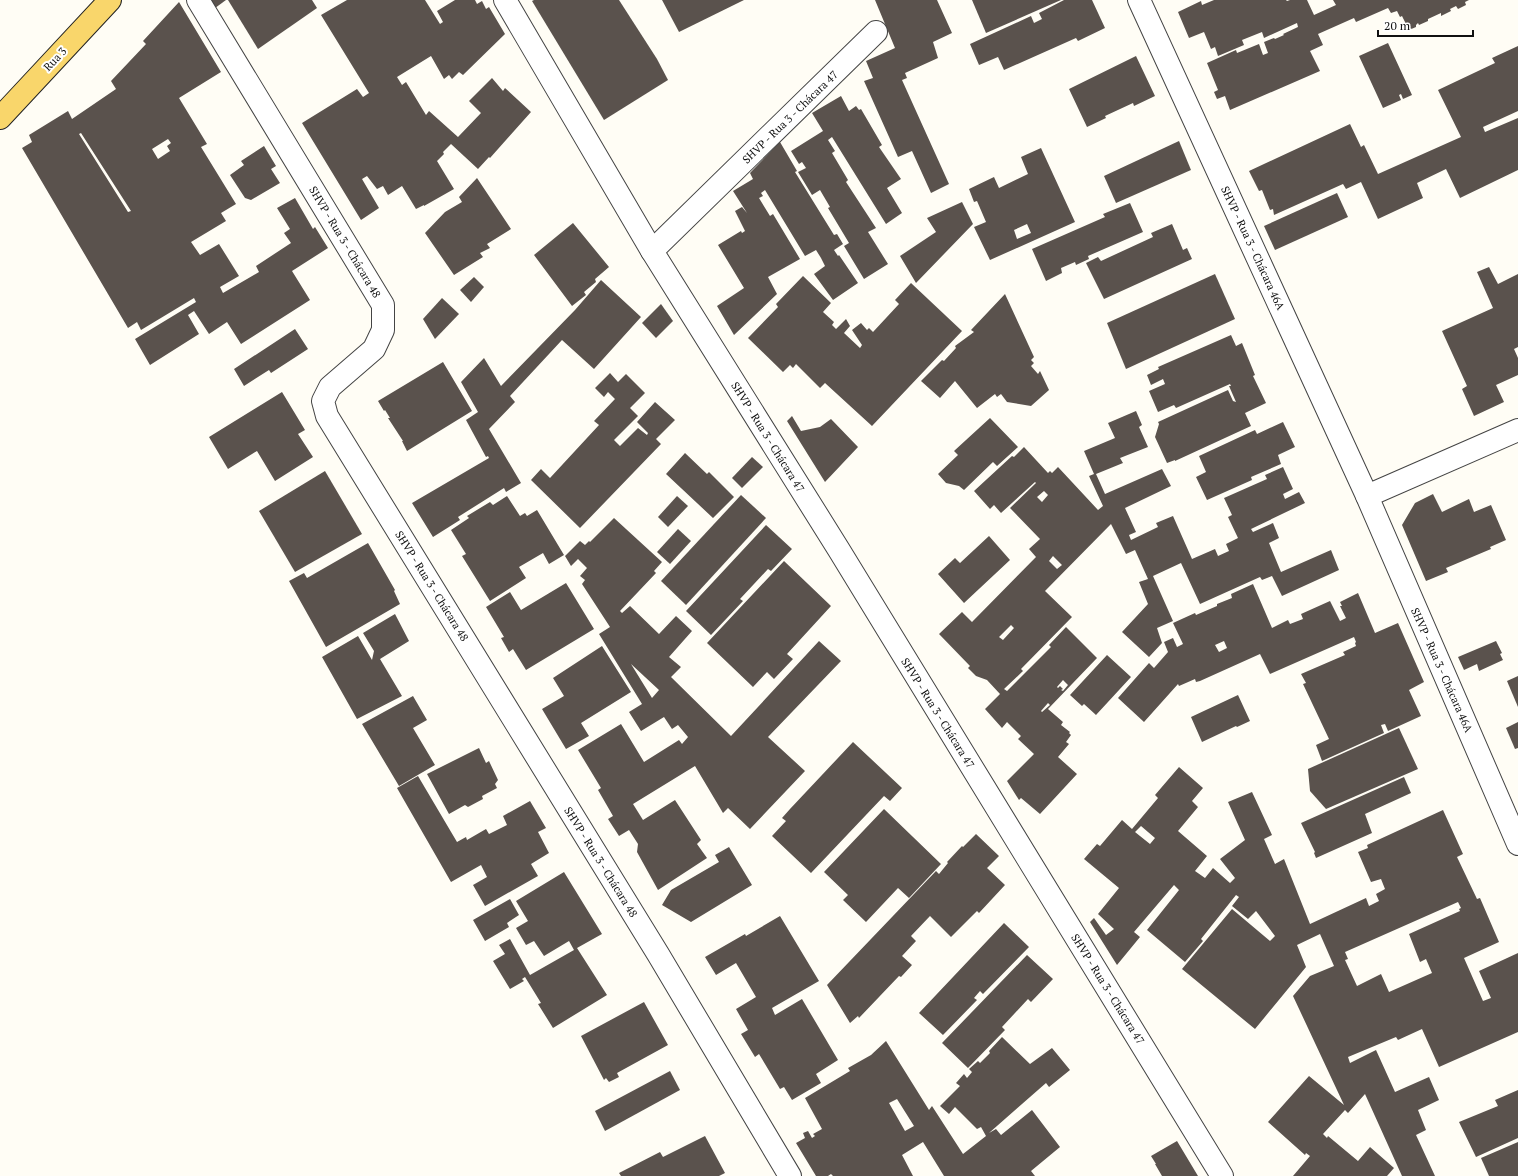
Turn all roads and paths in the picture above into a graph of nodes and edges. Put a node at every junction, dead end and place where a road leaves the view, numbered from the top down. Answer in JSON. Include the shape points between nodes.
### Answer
{"nodes":[{"id":1,"x":110,"y":0,"type":"edge"},
{"id":2,"x":198,"y":0,"type":"edge"},
{"id":3,"x":505,"y":0,"type":"edge"},
{"id":4,"x":1140,"y":0,"type":"edge"},
{"id":5,"x":876,"y":32,"type":"dead end"},
{"id":6,"x":0,"y":118,"type":"edge"},
{"id":7,"x":652,"y":251,"type":"junction"},
{"id":8,"x":1518,"y":430,"type":"edge"},
{"id":9,"x":1366,"y":496,"type":"junction"},
{"id":10,"x":1518,"y":844,"type":"edge"},
{"id":11,"x":790,"y":1176,"type":"edge"},
{"id":12,"x":1222,"y":1176,"type":"edge"}],
"edges":[{"from":1,"to":6,"type":"main road","name":"Rua 3"},
{"from":2,"to":11,"type":"street","name":"SHVP - Rua 3 - Chácara 48","via":[[383,305],[383,330],[374,349],[330,387],[323,401],[327,416],[654,947]]},
{"from":3,"to":7,"type":"street","name":"SHVP - Rua 3 - Chácara 47"},
{"from":4,"to":9,"type":"street","name":"SHVP - Rua 3 - Chácara 46A"},
{"from":5,"to":7,"type":"street","name":"SHVP - Rua 3 - Chácara 47"},
{"from":7,"to":12,"type":"street","name":"SHVP - Rua 3 - Chácara 47","via":[[843,557]]},
{"from":8,"to":9,"type":"street"},
{"from":9,"to":10,"type":"street","name":"SHVP - Rua 3 - Chácara 46A"}]}
